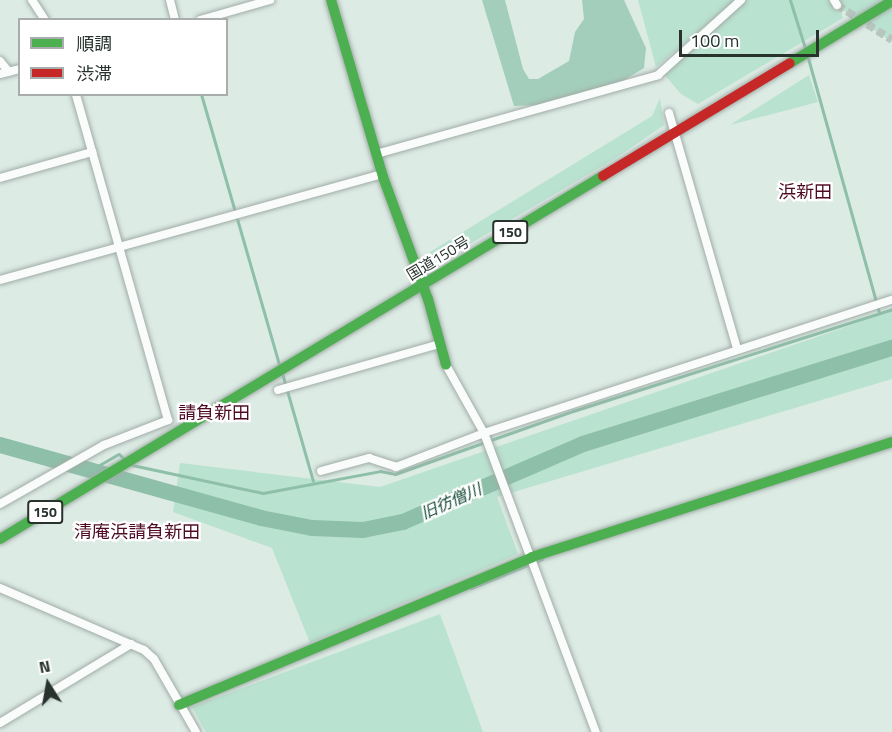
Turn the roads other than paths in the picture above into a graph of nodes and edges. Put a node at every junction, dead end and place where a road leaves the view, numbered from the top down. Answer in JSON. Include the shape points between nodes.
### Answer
{"nodes":[{"id":1,"x":32,"y":0,"type":"edge"},
{"id":2,"x":170,"y":0,"type":"edge"},
{"id":3,"x":270,"y":0,"type":"edge"},
{"id":4,"x":332,"y":0,"type":"edge"},
{"id":5,"x":741,"y":0,"type":"edge"},
{"id":6,"x":892,"y":2,"type":"edge"},
{"id":7,"x":44,"y":18,"type":"edge"},
{"id":8,"x":174,"y":18,"type":"edge"},
{"id":9,"x":207,"y":18,"type":"edge"},
{"id":10,"x":0,"y":61,"type":"edge"},
{"id":11,"x":18,"y":70,"type":"edge"},
{"id":12,"x":9,"y":72,"type":"junction"},
{"id":13,"x":0,"y":74,"type":"edge"},
{"id":14,"x":77,"y":96,"type":"edge"},
{"id":15,"x":669,"y":113,"type":"dead end"},
{"id":16,"x":674,"y":133,"type":"junction"},
{"id":17,"x":92,"y":152,"type":"junction"},
{"id":18,"x":376,"y":154,"type":"junction"},
{"id":19,"x":382,"y":174,"type":"junction"},
{"id":20,"x":0,"y":178,"type":"edge"},
{"id":21,"x":119,"y":247,"type":"junction"},
{"id":22,"x":0,"y":280,"type":"edge"},
{"id":23,"x":420,"y":286,"type":"junction"},
{"id":24,"x":892,"y":300,"type":"edge"},
{"id":25,"x":439,"y":344,"type":"junction"},
{"id":26,"x":737,"y":349,"type":"junction"},
{"id":27,"x":446,"y":365,"type":"joint"},
{"id":28,"x":278,"y":390,"type":"dead end"},
{"id":29,"x":484,"y":433,"type":"junction"},
{"id":30,"x":892,"y":442,"type":"edge"},
{"id":31,"x":321,"y":471,"type":"dead end"},
{"id":32,"x":0,"y":504,"type":"edge"},
{"id":33,"x":0,"y":539,"type":"edge"},
{"id":34,"x":531,"y":557,"type":"junction"},
{"id":35,"x":0,"y":588,"type":"edge"},
{"id":36,"x":131,"y":644,"type":"junction"},
{"id":37,"x":179,"y":705,"type":"junction"},
{"id":38,"x":0,"y":723,"type":"edge"},
{"id":39,"x":593,"y":731,"type":"edge"},
{"id":40,"x":196,"y":732,"type":"edge"}],
"edges":[{"from":1,"to":7,"type":"street"},
{"from":2,"to":8,"type":"street"},
{"from":3,"to":9,"type":"street"},
{"from":4,"to":18,"type":"main road"},
{"from":5,"to":18,"type":"street","via":[[658,75]]},
{"from":6,"to":16,"type":"main road","name":"国道150号","number":"150"},
{"from":10,"to":12,"type":"street"},
{"from":11,"to":12,"type":"street"},
{"from":12,"to":13,"type":"street"},
{"from":14,"to":17,"type":"street"},
{"from":15,"to":16,"type":"street"},
{"from":16,"to":23,"type":"main road","name":"国道150号","number":"150"},
{"from":16,"to":26,"type":"street"},
{"from":17,"to":20,"type":"street"},
{"from":17,"to":21,"type":"street"},
{"from":18,"to":19,"type":"main road"},
{"from":19,"to":21,"type":"street"},
{"from":19,"to":23,"type":"main road"},
{"from":21,"to":22,"type":"street"},
{"from":21,"to":32,"type":"street","via":[[168,420],[81,457]]},
{"from":23,"to":25,"type":"main road"},
{"from":23,"to":33,"type":"main road","name":"国道150号","number":"150"},
{"from":24,"to":26,"type":"street"},
{"from":25,"to":27,"type":"main road"},
{"from":25,"to":28,"type":"street"},
{"from":26,"to":29,"type":"street"},
{"from":27,"to":29,"type":"street"},
{"from":29,"to":31,"type":"street","via":[[396,467],[369,458]]},
{"from":29,"to":34,"type":"street"},
{"from":30,"to":34,"type":"main road"},
{"from":34,"to":37,"type":"main road"},
{"from":34,"to":39,"type":"street"},
{"from":35,"to":36,"type":"street"},
{"from":36,"to":37,"type":"street","via":[[154,659]]},
{"from":36,"to":38,"type":"street"},
{"from":37,"to":40,"type":"street"}]}
